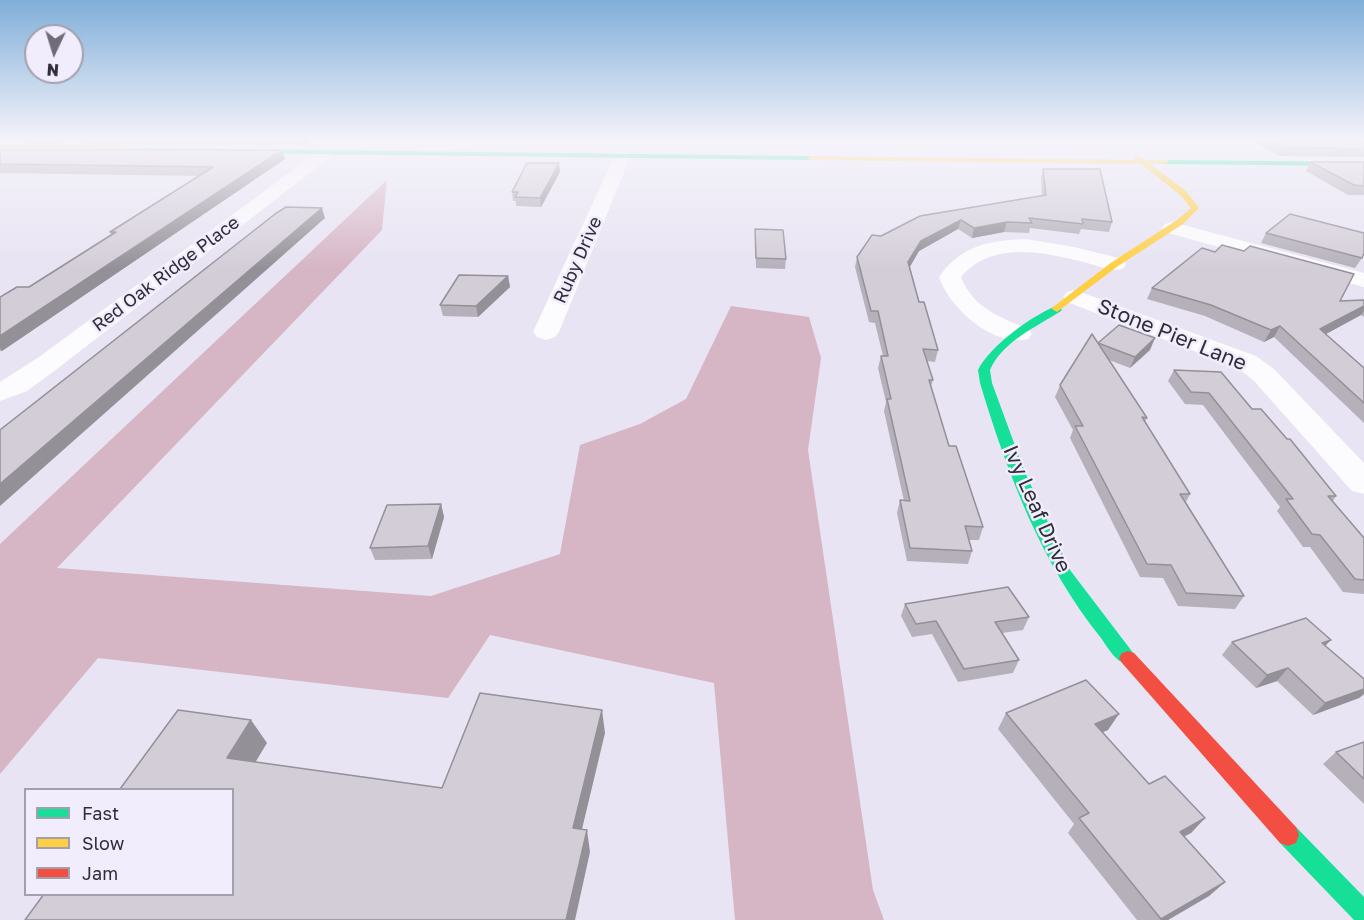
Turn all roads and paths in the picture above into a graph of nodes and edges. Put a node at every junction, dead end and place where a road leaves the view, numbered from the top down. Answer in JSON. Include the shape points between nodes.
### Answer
{"nodes":[{"id":1,"x":288,"y":183,"type":"edge"},
{"id":2,"x":611,"y":183,"type":"edge"},
{"id":3,"x":1171,"y":183,"type":"edge"},
{"id":4,"x":1172,"y":228,"type":"junction"},
{"id":5,"x":1115,"y":264,"type":"junction"},
{"id":6,"x":1364,"y":280,"type":"edge"},
{"id":7,"x":1075,"y":297,"type":"junction"},
{"id":8,"x":546,"y":332,"type":"dead end"},
{"id":9,"x":1018,"y":334,"type":"junction"},
{"id":10,"x":0,"y":393,"type":"edge"},
{"id":11,"x":1364,"y":483,"type":"edge"},
{"id":12,"x":1364,"y":915,"type":"edge"}],
"edges":[{"from":1,"to":10,"type":"street","name":"Red Oak Ridge Place","via":[[48,363]]},
{"from":2,"to":8,"type":"street","name":"Ruby Drive"},
{"from":3,"to":4,"type":"street","name":"Ivy Leaf Drive","via":[[1192,200],[1195,208]]},
{"from":4,"to":5,"type":"street","name":"Ivy Leaf Drive"},
{"from":4,"to":6,"type":"street"},
{"from":5,"to":7,"type":"street","name":"Ivy Leaf Drive"},
{"from":5,"to":9,"type":"street","via":[[1059,249],[1018,246],[979,253],[955,267],[950,277],[952,288],[973,314]]},
{"from":7,"to":9,"type":"street","name":"Ivy Leaf Drive"},
{"from":7,"to":11,"type":"street","name":"Stone Pier Lane","via":[[1247,362],[1264,375]]},
{"from":9,"to":12,"type":"street","name":"Ivy Leaf Drive","via":[[993,356],[984,370],[987,388],[1009,450],[1064,574],[1126,656]]}]}
